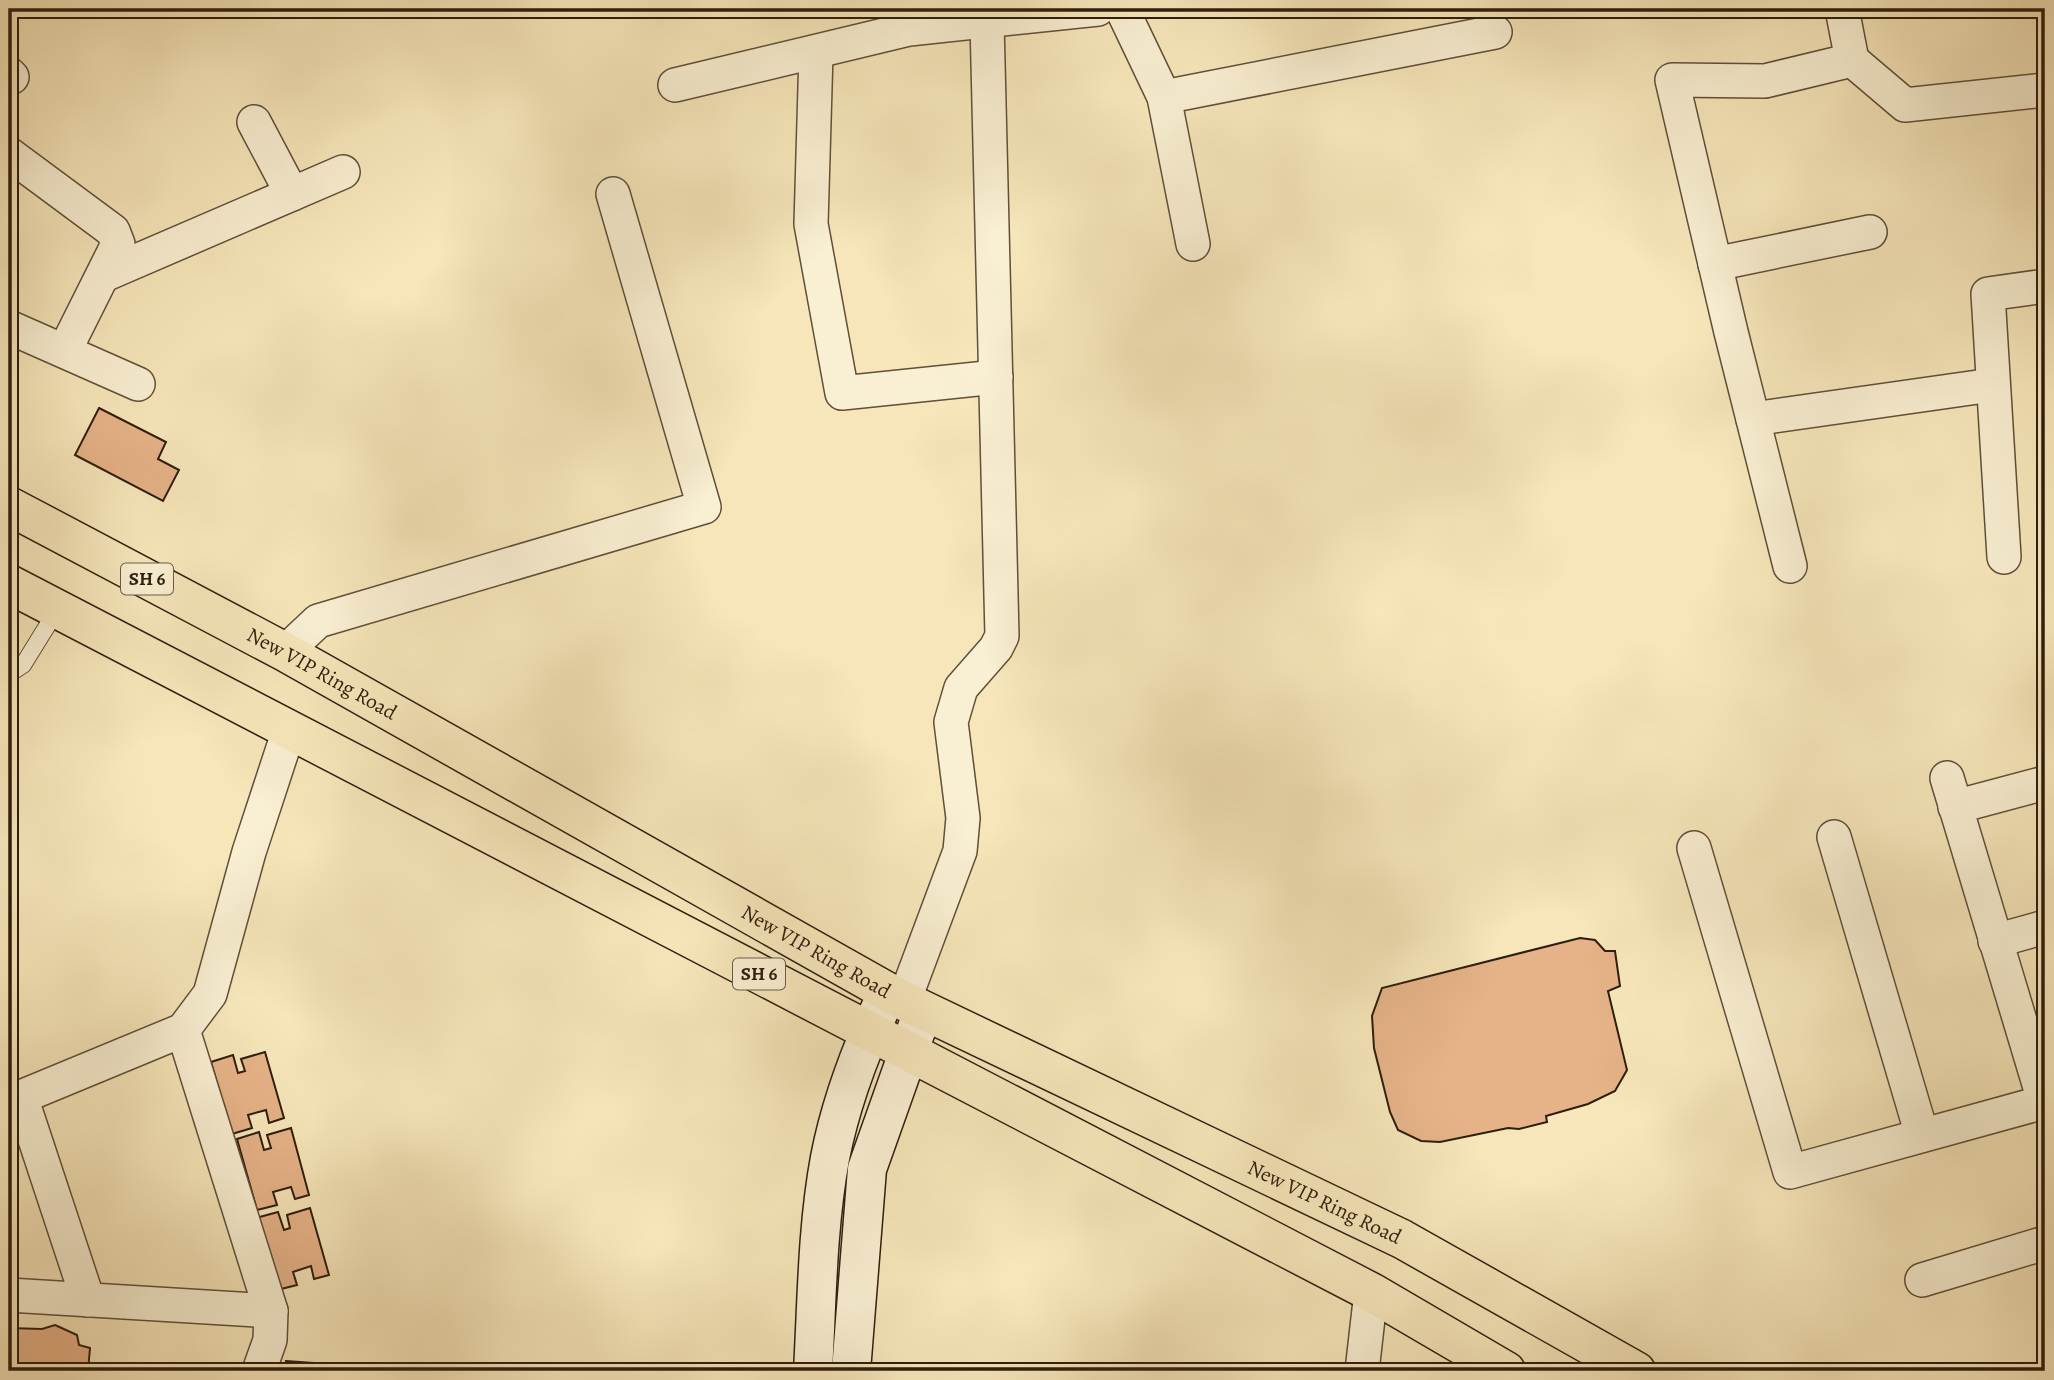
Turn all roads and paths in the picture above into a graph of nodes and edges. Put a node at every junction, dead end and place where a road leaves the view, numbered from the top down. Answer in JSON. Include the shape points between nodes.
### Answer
{"nodes":[{"id":1,"x":1098,"y":9,"type":"edge"},
{"id":2,"x":1122,"y":9,"type":"edge"},
{"id":3,"x":1842,"y":9,"type":"edge"},
{"id":4,"x":913,"y":19,"type":"edge"},
{"id":5,"x":987,"y":22,"type":"junction"},
{"id":6,"x":1495,"y":32,"type":"dead end"},
{"id":7,"x":816,"y":53,"type":"junction"},
{"id":8,"x":1852,"y":60,"type":"junction"},
{"id":9,"x":675,"y":85,"type":"dead end"},
{"id":10,"x":2045,"y":90,"type":"edge"},
{"id":11,"x":1164,"y":97,"type":"junction"},
{"id":12,"x":254,"y":122,"type":"dead end"},
{"id":13,"x":9,"y":154,"type":"edge"},
{"id":14,"x":343,"y":172,"type":"dead end"},
{"id":15,"x":292,"y":194,"type":"junction"},
{"id":16,"x":613,"y":194,"type":"dead end"},
{"id":17,"x":1870,"y":232,"type":"dead end"},
{"id":18,"x":1193,"y":244,"type":"dead end"},
{"id":19,"x":1715,"y":264,"type":"junction"},
{"id":20,"x":104,"y":275,"type":"junction"},
{"id":21,"x":2045,"y":286,"type":"edge"},
{"id":22,"x":9,"y":327,"type":"edge"},
{"id":23,"x":65,"y":350,"type":"junction"},
{"id":24,"x":996,"y":377,"type":"junction"},
{"id":25,"x":138,"y":384,"type":"dead end"},
{"id":26,"x":1992,"y":385,"type":"junction"},
{"id":27,"x":1753,"y":419,"type":"junction"},
{"id":28,"x":9,"y":506,"type":"edge"},
{"id":29,"x":2004,"y":557,"type":"dead end"},
{"id":30,"x":1790,"y":565,"type":"dead end"},
{"id":31,"x":9,"y":584,"type":"edge"},
{"id":32,"x":57,"y":610,"type":"junction"},
{"id":33,"x":285,"y":652,"type":"junction"},
{"id":34,"x":9,"y":674,"type":"edge"},
{"id":35,"x":289,"y":730,"type":"junction"},
{"id":36,"x":2045,"y":783,"type":"edge"},
{"id":37,"x":1834,"y":837,"type":"dead end"},
{"id":38,"x":1694,"y":848,"type":"dead end"},
{"id":39,"x":2045,"y":927,"type":"edge"},
{"id":40,"x":1995,"y":941,"type":"junction"},
{"id":41,"x":905,"y":1001,"type":"junction"},
{"id":42,"x":183,"y":1030,"type":"junction"},
{"id":43,"x":869,"y":1031,"type":"junction"},
{"id":44,"x":908,"y":1053,"type":"junction"},
{"id":45,"x":2043,"y":1092,"type":"edge"},
{"id":46,"x":15,"y":1100,"type":"edge"},
{"id":47,"x":1922,"y":1135,"type":"junction"},
{"id":48,"x":2045,"y":1243,"type":"edge"},
{"id":49,"x":1922,"y":1280,"type":"dead end"},
{"id":50,"x":1371,"y":1292,"type":"junction"},
{"id":51,"x":9,"y":1295,"type":"edge"},
{"id":52,"x":88,"y":1300,"type":"junction"},
{"id":53,"x":271,"y":1311,"type":"junction"},
{"id":54,"x":260,"y":1371,"type":"edge"},
{"id":55,"x":813,"y":1371,"type":"edge"},
{"id":56,"x":851,"y":1371,"type":"edge"},
{"id":57,"x":1362,"y":1371,"type":"edge"},
{"id":58,"x":1506,"y":1371,"type":"edge"},
{"id":59,"x":1636,"y":1371,"type":"edge"}],
"edges":[{"from":1,"to":5,"type":"street"},
{"from":2,"to":11,"type":"street"},
{"from":3,"to":8,"type":"street"},
{"from":4,"to":5,"type":"street"},
{"from":4,"to":7,"type":"street"},
{"from":5,"to":24,"type":"street"},
{"from":6,"to":11,"type":"street"},
{"from":7,"to":9,"type":"street"},
{"from":7,"to":24,"type":"street","via":[[811,223],[842,393]]},
{"from":8,"to":10,"type":"street","via":[[1905,105]]},
{"from":8,"to":19,"type":"street","via":[[1765,80],[1672,80]]},
{"from":11,"to":18,"type":"street"},
{"from":12,"to":15,"type":"street"},
{"from":13,"to":20,"type":"street","via":[[113,231],[118,244]]},
{"from":14,"to":15,"type":"street"},
{"from":15,"to":20,"type":"street"},
{"from":16,"to":33,"type":"street","via":[[704,507],[318,621]]},
{"from":17,"to":19,"type":"street"},
{"from":19,"to":27,"type":"street"},
{"from":20,"to":23,"type":"street"},
{"from":21,"to":26,"type":"street","via":[[1988,294]]},
{"from":22,"to":23,"type":"street"},
{"from":23,"to":25,"type":"street"},
{"from":24,"to":41,"type":"street","via":[[1002,636],[961,688],[951,722],[962,818],[960,851]]},
{"from":26,"to":27,"type":"street"},
{"from":26,"to":29,"type":"street"},
{"from":27,"to":30,"type":"street"},
{"from":28,"to":33,"type":"main road","name":"New VIP Ring Road","number":"SH 6"},
{"from":31,"to":32,"type":"main road","number":"SH 6"},
{"from":32,"to":34,"type":"lane","via":[[23,665]]},
{"from":32,"to":35,"type":"main road","number":"SH 6"},
{"from":33,"to":41,"type":"main road","name":"New VIP Ring Road","number":"SH 6"},
{"from":35,"to":42,"type":"street","via":[[210,994]]},
{"from":35,"to":43,"type":"main road","number":"SH 6"},
{"from":36,"to":40,"type":"street","via":[[1951,792]]},
{"from":37,"to":47,"type":"street"},
{"from":38,"to":47,"type":"street","via":[[1790,1172]]},
{"from":39,"to":40,"type":"street"},
{"from":40,"to":45,"type":"street"},
{"from":41,"to":43,"type":"street"},
{"from":41,"to":44,"type":"street"},
{"from":41,"to":59,"type":"main road","name":"New VIP Ring Road","number":"SH 6","via":[[1402,1238]]},
{"from":42,"to":46,"type":"street"},
{"from":42,"to":53,"type":"street"},
{"from":43,"to":44,"type":"main road","number":"SH 6"},
{"from":43,"to":55,"type":"street","via":[[830,1159]]},
{"from":44,"to":50,"type":"main road","number":"SH 6"},
{"from":44,"to":56,"type":"street","via":[[867,1169]]},
{"from":45,"to":47,"type":"street"},
{"from":46,"to":52,"type":"street"},
{"from":48,"to":49,"type":"street"},
{"from":50,"to":57,"type":"street"},
{"from":50,"to":58,"type":"main road","number":"SH 6"},
{"from":51,"to":52,"type":"street"},
{"from":52,"to":53,"type":"street"},
{"from":53,"to":54,"type":"street","via":[[270,1340]]}]}
